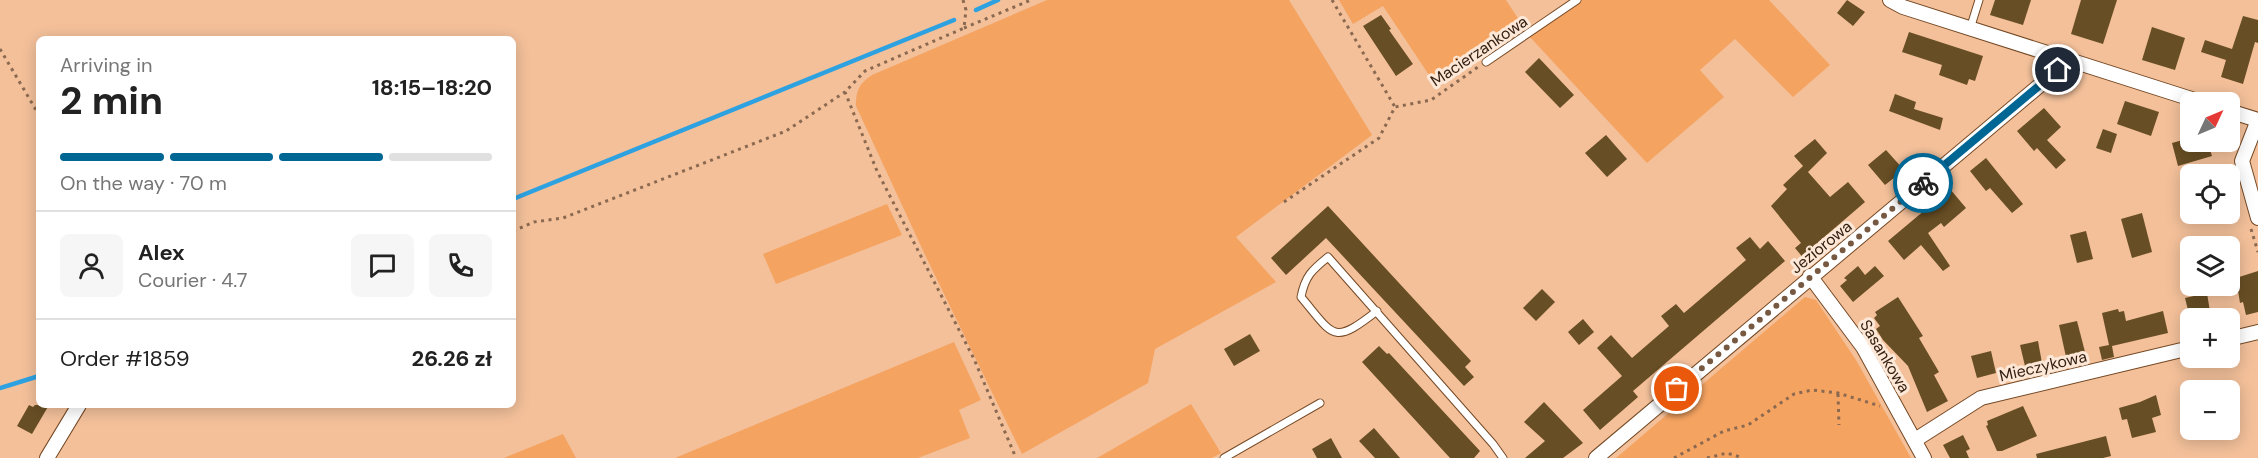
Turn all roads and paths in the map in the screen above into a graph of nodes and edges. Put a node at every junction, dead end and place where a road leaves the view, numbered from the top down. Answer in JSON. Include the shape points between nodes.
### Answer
{"nodes":[{"id":1,"x":963,"y":0,"type":"edge"},
{"id":2,"x":1032,"y":0,"type":"edge"},
{"id":3,"x":1332,"y":0,"type":"edge"},
{"id":4,"x":1577,"y":0,"type":"edge"},
{"id":5,"x":1890,"y":0,"type":"edge"},
{"id":6,"x":1979,"y":0,"type":"edge"},
{"id":7,"x":964,"y":28,"type":"junction"},
{"id":8,"x":1970,"y":29,"type":"junction"},
{"id":9,"x":0,"y":48,"type":"edge"},
{"id":10,"x":2063,"y":59,"type":"junction"},
{"id":11,"x":1486,"y":62,"type":"joint"},
{"id":12,"x":844,"y":92,"type":"junction"},
{"id":13,"x":2180,"y":95,"type":"edge"},
{"id":14,"x":1395,"y":107,"type":"junction"},
{"id":15,"x":36,"y":110,"type":"edge"},
{"id":16,"x":2240,"y":114,"type":"edge"},
{"id":17,"x":2258,"y":120,"type":"edge"},
{"id":18,"x":1284,"y":202,"type":"dead end"},
{"id":19,"x":2258,"y":218,"type":"edge"},
{"id":20,"x":516,"y":230,"type":"edge"},
{"id":21,"x":1810,"y":276,"type":"junction"},
{"id":22,"x":1377,"y":312,"type":"junction"},
{"id":23,"x":2258,"y":332,"type":"edge"},
{"id":24,"x":2240,"y":336,"type":"edge"},
{"id":25,"x":2180,"y":350,"type":"edge"},
{"id":26,"x":1838,"y":393,"type":"junction"},
{"id":27,"x":1320,"y":403,"type":"dead end"},
{"id":28,"x":1895,"y":405,"type":"junction"},
{"id":29,"x":77,"y":408,"type":"edge"},
{"id":30,"x":1839,"y":425,"type":"dead end"},
{"id":31,"x":1915,"y":440,"type":"junction"},
{"id":32,"x":47,"y":458,"type":"edge"},
{"id":33,"x":1016,"y":458,"type":"edge"},
{"id":34,"x":1224,"y":458,"type":"edge"},
{"id":35,"x":1503,"y":458,"type":"edge"},
{"id":36,"x":1596,"y":458,"type":"edge"},
{"id":37,"x":1674,"y":458,"type":"edge"},
{"id":38,"x":1707,"y":458,"type":"edge"},
{"id":39,"x":1743,"y":458,"type":"edge"},
{"id":40,"x":1924,"y":458,"type":"edge"}],
"edges":[{"from":1,"to":7,"type":"path"},
{"from":2,"to":7,"type":"path"},
{"from":3,"to":14,"type":"path"},
{"from":4,"to":11,"type":"lane","name":"Macierzankowa"},
{"from":5,"to":8,"type":"street"},
{"from":6,"to":8,"type":"lane"},
{"from":7,"to":12,"type":"path","via":[[865,71]]},
{"from":8,"to":10,"type":"street"},
{"from":9,"to":15,"type":"path"},
{"from":10,"to":13,"type":"street"},
{"from":10,"to":21,"type":"street","name":"Jeziorowa","via":[[2058,70]]},
{"from":11,"to":14,"type":"path","name":"Macierzankowa","via":[[1431,100]]},
{"from":12,"to":20,"type":"path","via":[[786,131],[563,218],[534,222]]},
{"from":12,"to":33,"type":"path","via":[[877,171],[974,359]]},
{"from":14,"to":18,"type":"path","via":[[1379,138]]},
{"from":16,"to":17,"type":"street"},
{"from":17,"to":19,"type":"street","via":[[2242,161]]},
{"from":21,"to":28,"type":"street","name":"Sasankowa","via":[[1863,347]]},
{"from":21,"to":36,"type":"street","name":"Jeziorowa"},
{"from":22,"to":22,"type":"lane","via":[[1328,257],[1304,282],[1301,297],[1330,331],[1354,329]]},
{"from":22,"to":35,"type":"lane"},
{"from":23,"to":24,"type":"street"},
{"from":25,"to":31,"type":"street","name":"Mieczykowa","via":[[1981,398]]},
{"from":26,"to":28,"type":"path","via":[[1887,407]]},
{"from":26,"to":30,"type":"path"},
{"from":26,"to":37,"type":"path","via":[[1812,390],[1794,394],[1748,425],[1724,431]]},
{"from":27,"to":34,"type":"lane"},
{"from":28,"to":31,"type":"street","name":"Sasankowa"},
{"from":29,"to":32,"type":"street"},
{"from":31,"to":40,"type":"street","name":"Sasankowa"},
{"from":38,"to":39,"type":"path","via":[[1726,453]]}]}
